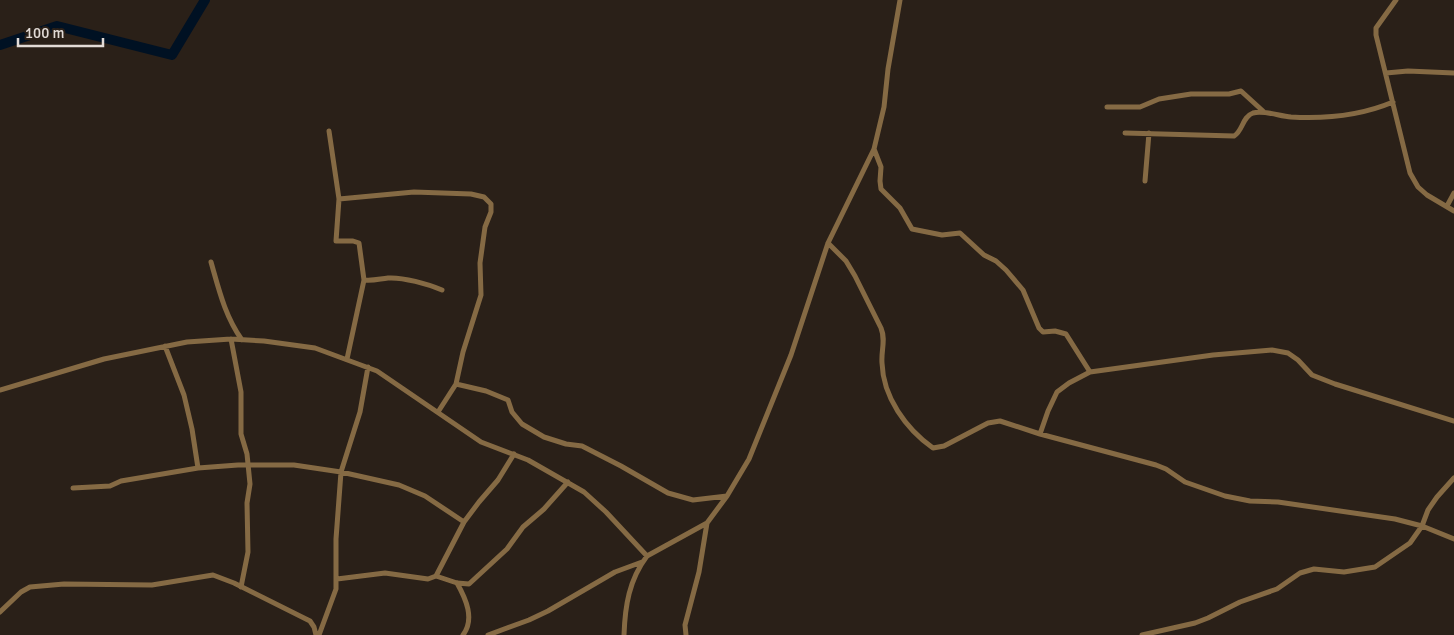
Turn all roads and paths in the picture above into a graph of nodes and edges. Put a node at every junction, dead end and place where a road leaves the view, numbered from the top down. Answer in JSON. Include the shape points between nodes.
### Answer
{"nodes":[{"id":1,"x":900,"y":0,"type":"edge"},
{"id":2,"x":1396,"y":0,"type":"edge"},
{"id":3,"x":1386,"y":73,"type":"junction"},
{"id":4,"x":1454,"y":73,"type":"edge"},
{"id":5,"x":1393,"y":102,"type":"junction"},
{"id":6,"x":1108,"y":107,"type":"dead end"},
{"id":7,"x":1265,"y":113,"type":"junction"},
{"id":8,"x":329,"y":131,"type":"dead end"},
{"id":9,"x":1125,"y":133,"type":"dead end"},
{"id":10,"x":1149,"y":133,"type":"junction"},
{"id":11,"x":874,"y":150,"type":"junction"},
{"id":12,"x":1145,"y":181,"type":"dead end"},
{"id":13,"x":1454,"y":193,"type":"edge"},
{"id":14,"x":339,"y":199,"type":"junction"},
{"id":15,"x":1447,"y":206,"type":"junction"},
{"id":16,"x":1454,"y":211,"type":"edge"},
{"id":17,"x":828,"y":242,"type":"junction"},
{"id":18,"x":211,"y":262,"type":"dead end"},
{"id":19,"x":364,"y":280,"type":"junction"},
{"id":20,"x":442,"y":290,"type":"dead end"},
{"id":21,"x":231,"y":340,"type":"junction"},
{"id":22,"x":242,"y":340,"type":"junction"},
{"id":23,"x":165,"y":346,"type":"junction"},
{"id":24,"x":347,"y":359,"type":"junction"},
{"id":25,"x":368,"y":367,"type":"junction"},
{"id":26,"x":1090,"y":372,"type":"junction"},
{"id":27,"x":456,"y":384,"type":"junction"},
{"id":28,"x":0,"y":390,"type":"edge"},
{"id":29,"x":438,"y":412,"type":"junction"},
{"id":30,"x":1454,"y":421,"type":"edge"},
{"id":31,"x":1040,"y":434,"type":"junction"},
{"id":32,"x":514,"y":454,"type":"junction"},
{"id":33,"x":248,"y":465,"type":"junction"},
{"id":34,"x":198,"y":468,"type":"junction"},
{"id":35,"x":341,"y":472,"type":"junction"},
{"id":36,"x":1454,"y":478,"type":"edge"},
{"id":37,"x":568,"y":482,"type":"junction"},
{"id":38,"x":73,"y":488,"type":"dead end"},
{"id":39,"x":727,"y":496,"type":"junction"},
{"id":40,"x":464,"y":522,"type":"junction"},
{"id":41,"x":706,"y":523,"type":"junction"},
{"id":42,"x":1422,"y":526,"type":"junction"},
{"id":43,"x":1454,"y":539,"type":"edge"},
{"id":44,"x":647,"y":556,"type":"junction"},
{"id":45,"x":642,"y":562,"type":"junction"},
{"id":46,"x":436,"y":576,"type":"junction"},
{"id":47,"x":337,"y":579,"type":"junction"},
{"id":48,"x":456,"y":583,"type":"junction"},
{"id":49,"x":241,"y":587,"type":"junction"},
{"id":50,"x":0,"y":612,"type":"edge"},
{"id":51,"x":318,"y":635,"type":"edge"},
{"id":52,"x":463,"y":635,"type":"edge"},
{"id":53,"x":488,"y":635,"type":"edge"},
{"id":54,"x":623,"y":635,"type":"edge"},
{"id":55,"x":686,"y":635,"type":"edge"},
{"id":56,"x":1142,"y":635,"type":"edge"}],
"edges":[{"from":1,"to":11,"type":"street","via":[[884,108]]},
{"from":2,"to":3,"type":"street","via":[[1376,28]]},
{"from":3,"to":4,"type":"street"},
{"from":3,"to":5,"type":"street"},
{"from":5,"to":7,"type":"street","via":[[1375,110],[1324,118]]},
{"from":5,"to":15,"type":"street","via":[[1410,173],[1426,195]]},
{"from":6,"to":7,"type":"street","via":[[1140,107],[1159,99],[1190,94],[1241,91]]},
{"from":7,"to":10,"type":"street","via":[[1250,114],[1234,136]]},
{"from":8,"to":14,"type":"street"},
{"from":9,"to":10,"type":"street"},
{"from":10,"to":12,"type":"street"},
{"from":11,"to":17,"type":"street"},
{"from":11,"to":26,"type":"street","via":[[881,167],[882,189],[900,208],[912,229],[942,235],[960,233],[984,255],[1000,263],[1022,290],[1038,328],[1042,332],[1066,334]]},
{"from":13,"to":15,"type":"street"},
{"from":14,"to":19,"type":"street","via":[[336,240],[359,243]]},
{"from":14,"to":27,"type":"street","via":[[414,192],[471,194],[484,197],[491,204],[480,262],[481,295]]},
{"from":15,"to":16,"type":"street"},
{"from":17,"to":31,"type":"street","via":[[846,261],[884,335],[882,363],[893,404],[928,444],[940,448],[991,422],[1000,421]]},
{"from":17,"to":39,"type":"street","via":[[791,355],[749,459]]},
{"from":18,"to":22,"type":"street","via":[[228,316]]},
{"from":19,"to":20,"type":"street","via":[[398,279]]},
{"from":19,"to":24,"type":"street"},
{"from":21,"to":22,"type":"street"},
{"from":21,"to":23,"type":"street"},
{"from":21,"to":33,"type":"street","via":[[241,392],[240,434]]},
{"from":22,"to":24,"type":"street","via":[[315,348]]},
{"from":23,"to":28,"type":"street","via":[[104,359]]},
{"from":23,"to":34,"type":"street","via":[[184,395]]},
{"from":24,"to":25,"type":"street"},
{"from":25,"to":29,"type":"street"},
{"from":25,"to":35,"type":"street","via":[[360,412]]},
{"from":26,"to":30,"type":"street","via":[[1272,350],[1288,353],[1312,375],[1335,384]]},
{"from":26,"to":31,"type":"street","via":[[1057,392]]},
{"from":27,"to":29,"type":"street"},
{"from":27,"to":39,"type":"street","via":[[508,400],[512,412],[522,424],[537,433],[559,442],[582,446],[668,493],[693,500]]},
{"from":29,"to":32,"type":"street","via":[[481,442]]},
{"from":31,"to":42,"type":"street","via":[[1156,465],[1185,482],[1225,496],[1357,513]]},
{"from":32,"to":37,"type":"street"},
{"from":32,"to":40,"type":"street","via":[[498,480]]},
{"from":33,"to":34,"type":"street"},
{"from":33,"to":35,"type":"street","via":[[294,465]]},
{"from":33,"to":49,"type":"street","via":[[248,552]]},
{"from":34,"to":38,"type":"street","via":[[120,481],[110,486]]},
{"from":35,"to":40,"type":"street","via":[[399,485],[425,496]]},
{"from":35,"to":47,"type":"street"},
{"from":36,"to":42,"type":"street","via":[[1433,503]]},
{"from":37,"to":44,"type":"street","via":[[606,512]]},
{"from":37,"to":48,"type":"street","via":[[544,510],[523,527],[510,546],[469,584]]},
{"from":39,"to":41,"type":"street"},
{"from":40,"to":46,"type":"street"},
{"from":41,"to":44,"type":"street"},
{"from":41,"to":55,"type":"street","via":[[685,625]]},
{"from":42,"to":43,"type":"street"},
{"from":42,"to":56,"type":"street","via":[[1410,543],[1376,567],[1344,572],[1314,569],[1277,589],[1195,623]]},
{"from":44,"to":45,"type":"street"},
{"from":45,"to":53,"type":"street","via":[[615,572],[548,611]]},
{"from":45,"to":54,"type":"street","via":[[627,596]]},
{"from":46,"to":47,"type":"street","via":[[428,579],[385,573]]},
{"from":46,"to":48,"type":"street"},
{"from":47,"to":51,"type":"street"},
{"from":48,"to":52,"type":"street","via":[[467,607],[468,626]]},
{"from":49,"to":50,"type":"street","via":[[213,576],[152,585],[30,587]]},
{"from":49,"to":51,"type":"street","via":[[310,621]]}]}
